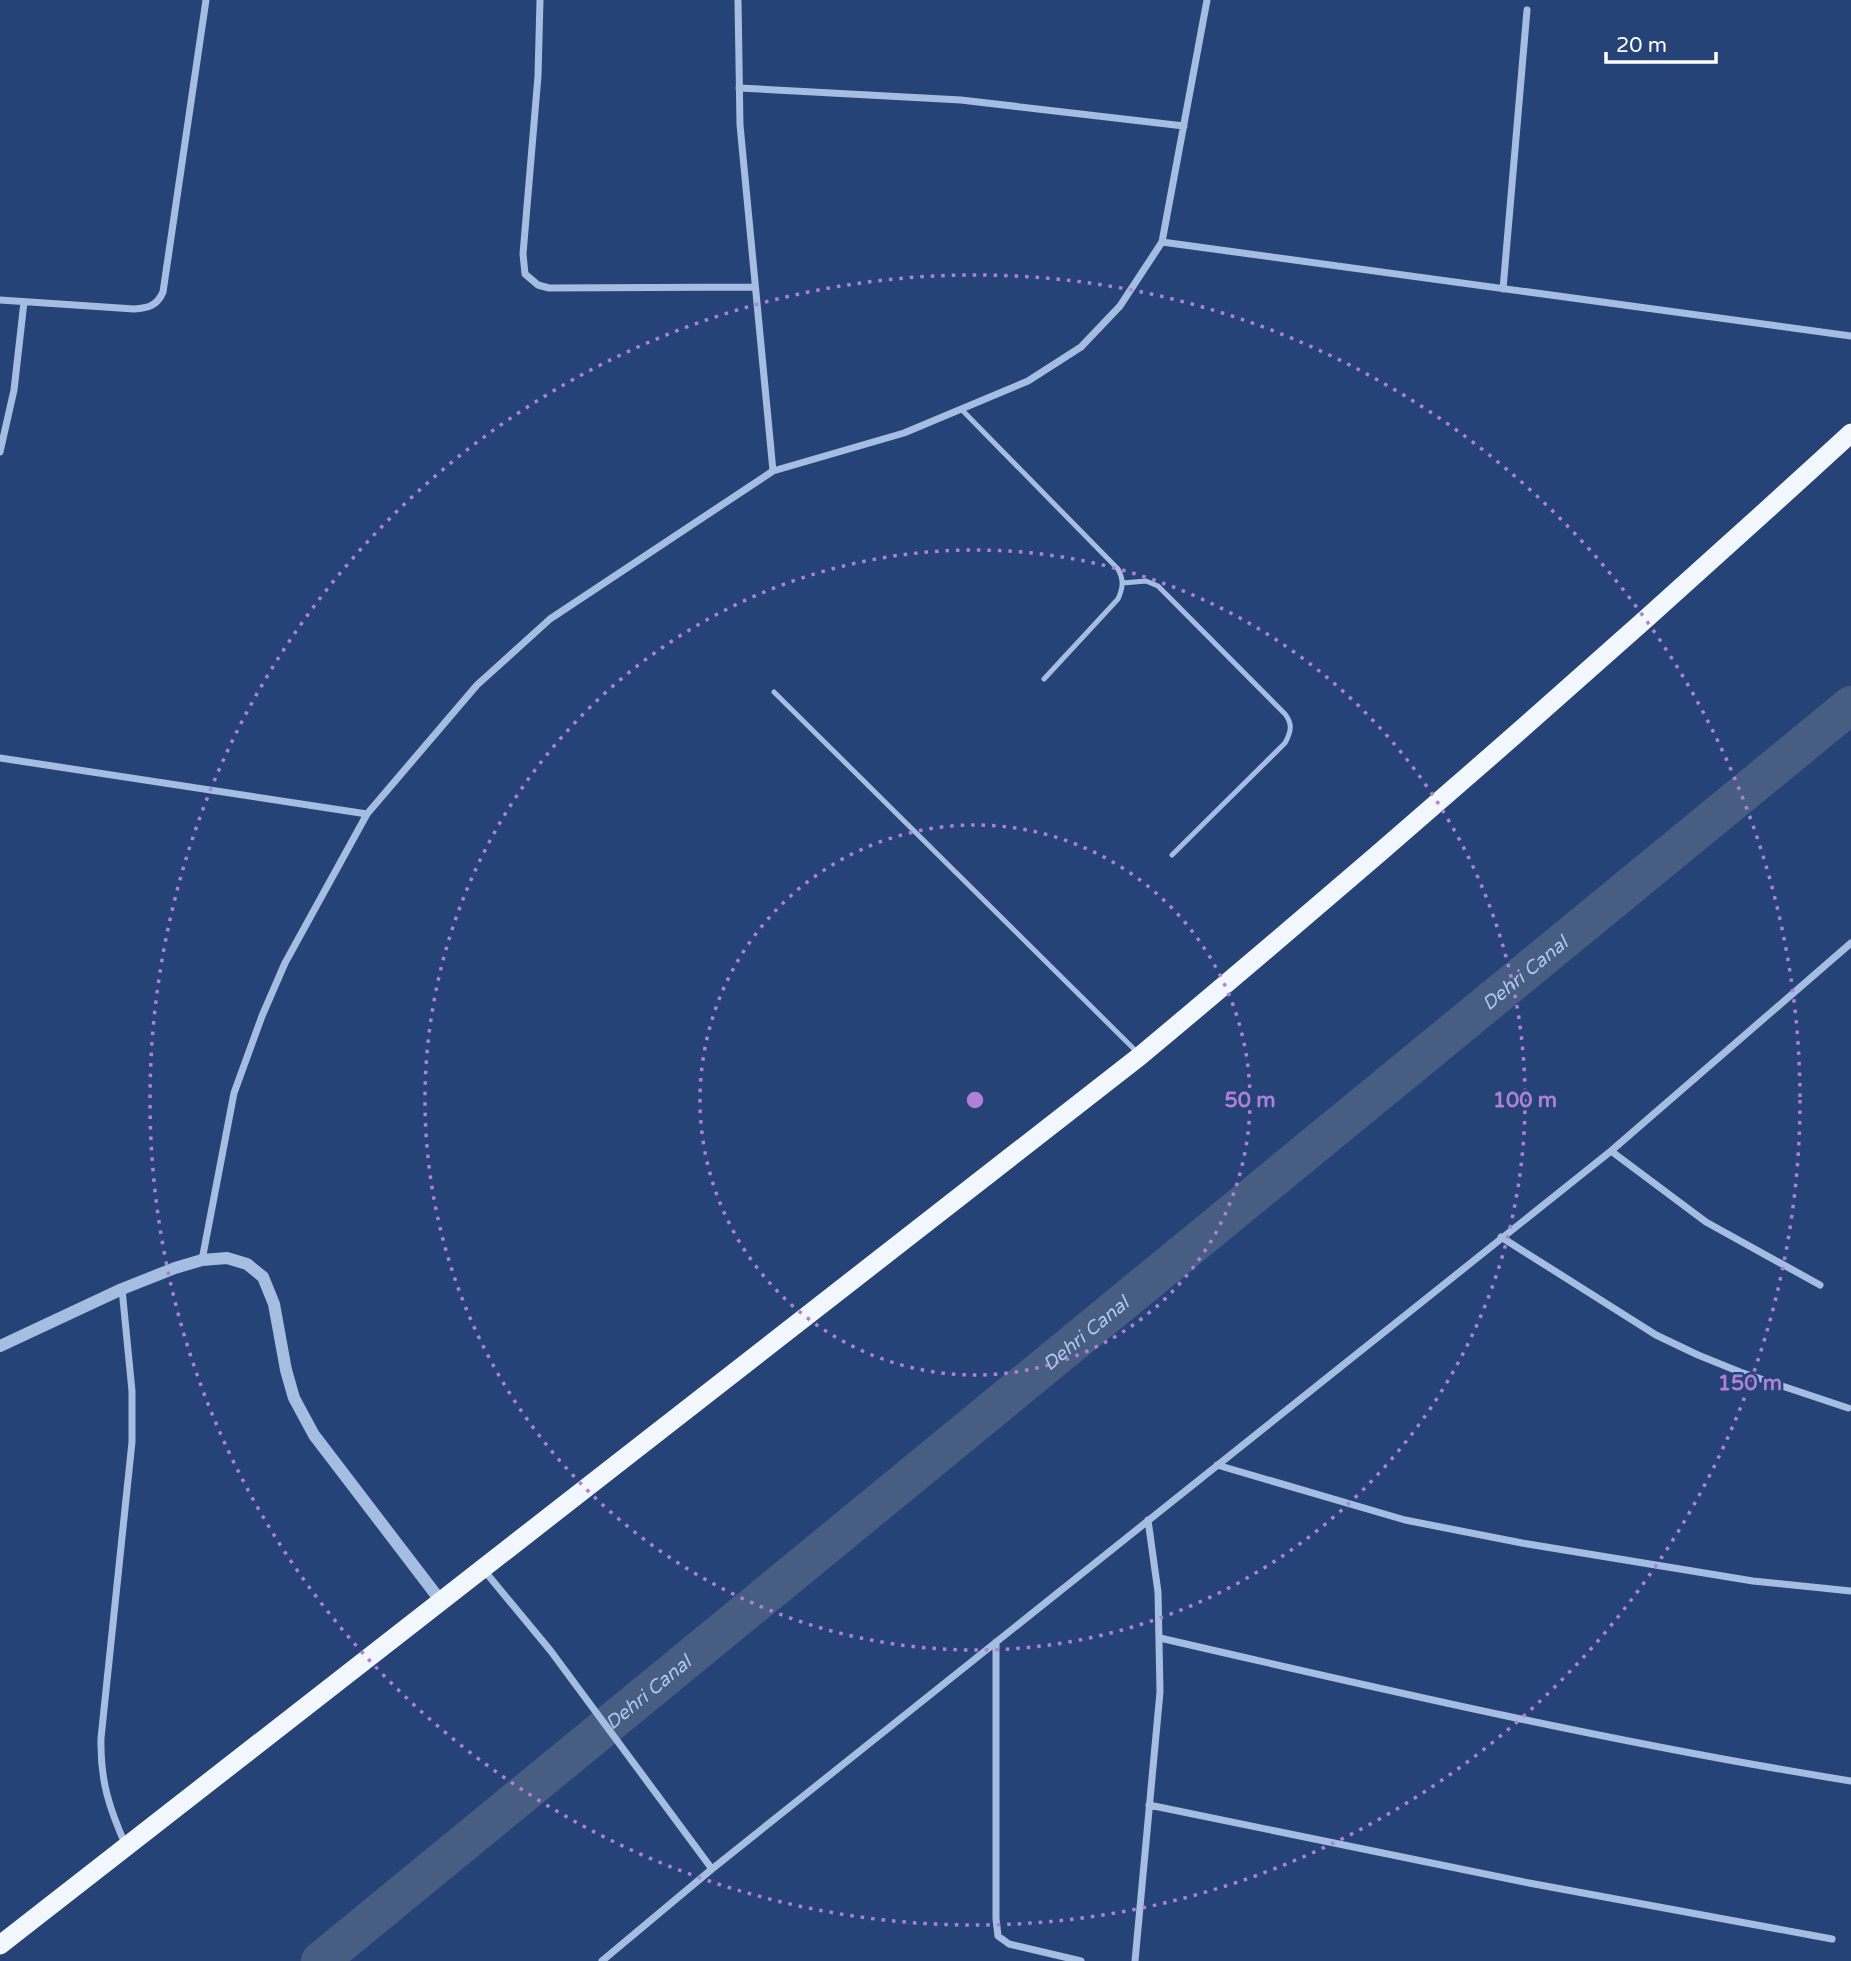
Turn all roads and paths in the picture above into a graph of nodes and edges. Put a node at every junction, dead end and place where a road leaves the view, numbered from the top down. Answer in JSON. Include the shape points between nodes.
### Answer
{"nodes":[{"id":1,"x":206,"y":0,"type":"edge"},
{"id":2,"x":540,"y":0,"type":"edge"},
{"id":3,"x":738,"y":0,"type":"edge"},
{"id":4,"x":1207,"y":0,"type":"edge"},
{"id":5,"x":1527,"y":10,"type":"dead end"},
{"id":6,"x":739,"y":88,"type":"junction"},
{"id":7,"x":1184,"y":126,"type":"junction"},
{"id":8,"x":1163,"y":242,"type":"junction"},
{"id":9,"x":755,"y":287,"type":"junction"},
{"id":10,"x":1503,"y":289,"type":"junction"},
{"id":11,"x":0,"y":300,"type":"edge"},
{"id":12,"x":24,"y":302,"type":"junction"},
{"id":13,"x":1851,"y":336,"type":"edge"},
{"id":14,"x":961,"y":409,"type":"junction"},
{"id":15,"x":1851,"y":433,"type":"edge"},
{"id":16,"x":0,"y":452,"type":"edge"},
{"id":17,"x":773,"y":471,"type":"junction"},
{"id":18,"x":1123,"y":583,"type":"junction"},
{"id":19,"x":1044,"y":679,"type":"dead end"},
{"id":20,"x":774,"y":692,"type":"dead end"},
{"id":21,"x":0,"y":758,"type":"edge"},
{"id":22,"x":367,"y":814,"type":"junction"},
{"id":23,"x":1172,"y":855,"type":"dead end"},
{"id":24,"x":1851,"y":943,"type":"edge"},
{"id":25,"x":1140,"y":1056,"type":"junction"},
{"id":26,"x":1611,"y":1151,"type":"junction"},
{"id":27,"x":1502,"y":1237,"type":"junction"},
{"id":28,"x":202,"y":1259,"type":"junction"},
{"id":29,"x":1820,"y":1284,"type":"dead end"},
{"id":30,"x":122,"y":1289,"type":"junction"},
{"id":31,"x":0,"y":1346,"type":"edge"},
{"id":32,"x":1848,"y":1408,"type":"dead end"},
{"id":33,"x":1217,"y":1465,"type":"junction"},
{"id":34,"x":1148,"y":1520,"type":"junction"},
{"id":35,"x":482,"y":1568,"type":"junction"},
{"id":36,"x":1851,"y":1591,"type":"edge"},
{"id":37,"x":440,"y":1600,"type":"junction"},
{"id":38,"x":1160,"y":1638,"type":"junction"},
{"id":39,"x":996,"y":1642,"type":"junction"},
{"id":40,"x":1851,"y":1782,"type":"edge"},
{"id":41,"x":1149,"y":1805,"type":"junction"},
{"id":42,"x":127,"y":1848,"type":"junction"},
{"id":43,"x":712,"y":1869,"type":"junction"},
{"id":44,"x":1832,"y":1939,"type":"dead end"},
{"id":45,"x":0,"y":1945,"type":"edge"},
{"id":46,"x":602,"y":1961,"type":"edge"},
{"id":47,"x":1081,"y":1961,"type":"edge"},
{"id":48,"x":1135,"y":1961,"type":"edge"}],
"edges":[{"from":1,"to":12,"type":"street","via":[[159,300],[134,309]]},
{"from":2,"to":9,"type":"street","via":[[525,274],[549,288]]},
{"from":3,"to":6,"type":"street"},
{"from":4,"to":7,"type":"street"},
{"from":5,"to":10,"type":"street"},
{"from":6,"to":7,"type":"street","via":[[961,100]]},
{"from":6,"to":9,"type":"street"},
{"from":7,"to":8,"type":"street"},
{"from":8,"to":10,"type":"street"},
{"from":8,"to":14,"type":"street","via":[[1120,306],[1081,347],[1028,381]]},
{"from":9,"to":17,"type":"street"},
{"from":10,"to":13,"type":"street"},
{"from":11,"to":12,"type":"street"},
{"from":12,"to":16,"type":"street","via":[[14,390]]},
{"from":14,"to":17,"type":"street","via":[[904,433]]},
{"from":14,"to":18,"type":"lane","via":[[1118,569]]},
{"from":15,"to":25,"type":"highway","via":[[1676,594]]},
{"from":17,"to":22,"type":"street","via":[[550,619],[477,685]]},
{"from":18,"to":19,"type":"lane","via":[[1109,611]]},
{"from":18,"to":23,"type":"lane","via":[[1146,581],[1158,586],[1291,724],[1285,743]]},
{"from":20,"to":25,"type":"lane"},
{"from":21,"to":22,"type":"street"},
{"from":22,"to":28,"type":"street","via":[[285,963],[262,1016],[234,1093]]},
{"from":24,"to":26,"type":"street"},
{"from":25,"to":35,"type":"highway"},
{"from":26,"to":27,"type":"street"},
{"from":26,"to":29,"type":"street","via":[[1706,1222]]},
{"from":27,"to":32,"type":"street","via":[[1656,1335],[1730,1368]]},
{"from":27,"to":33,"type":"street"},
{"from":28,"to":30,"type":"street"},
{"from":28,"to":37,"type":"street","via":[[227,1258],[247,1264],[263,1277],[274,1304],[294,1398],[314,1435]]},
{"from":30,"to":31,"type":"street"},
{"from":30,"to":42,"type":"street","via":[[132,1443],[101,1766],[112,1815]]},
{"from":33,"to":34,"type":"street"},
{"from":33,"to":36,"type":"street","via":[[1418,1523],[1740,1579]]},
{"from":34,"to":38,"type":"street"},
{"from":34,"to":39,"type":"street"},
{"from":35,"to":37,"type":"highway"},
{"from":35,"to":43,"type":"street","via":[[550,1650]]},
{"from":37,"to":42,"type":"highway"},
{"from":38,"to":40,"type":"street","via":[[1717,1760]]},
{"from":38,"to":41,"type":"street","via":[[1160,1692]]},
{"from":39,"to":43,"type":"street"},
{"from":39,"to":47,"type":"street","via":[[998,1936],[1009,1944]]},
{"from":41,"to":44,"type":"street"},
{"from":41,"to":48,"type":"street"},
{"from":42,"to":45,"type":"highway"},
{"from":43,"to":46,"type":"street"}]}
